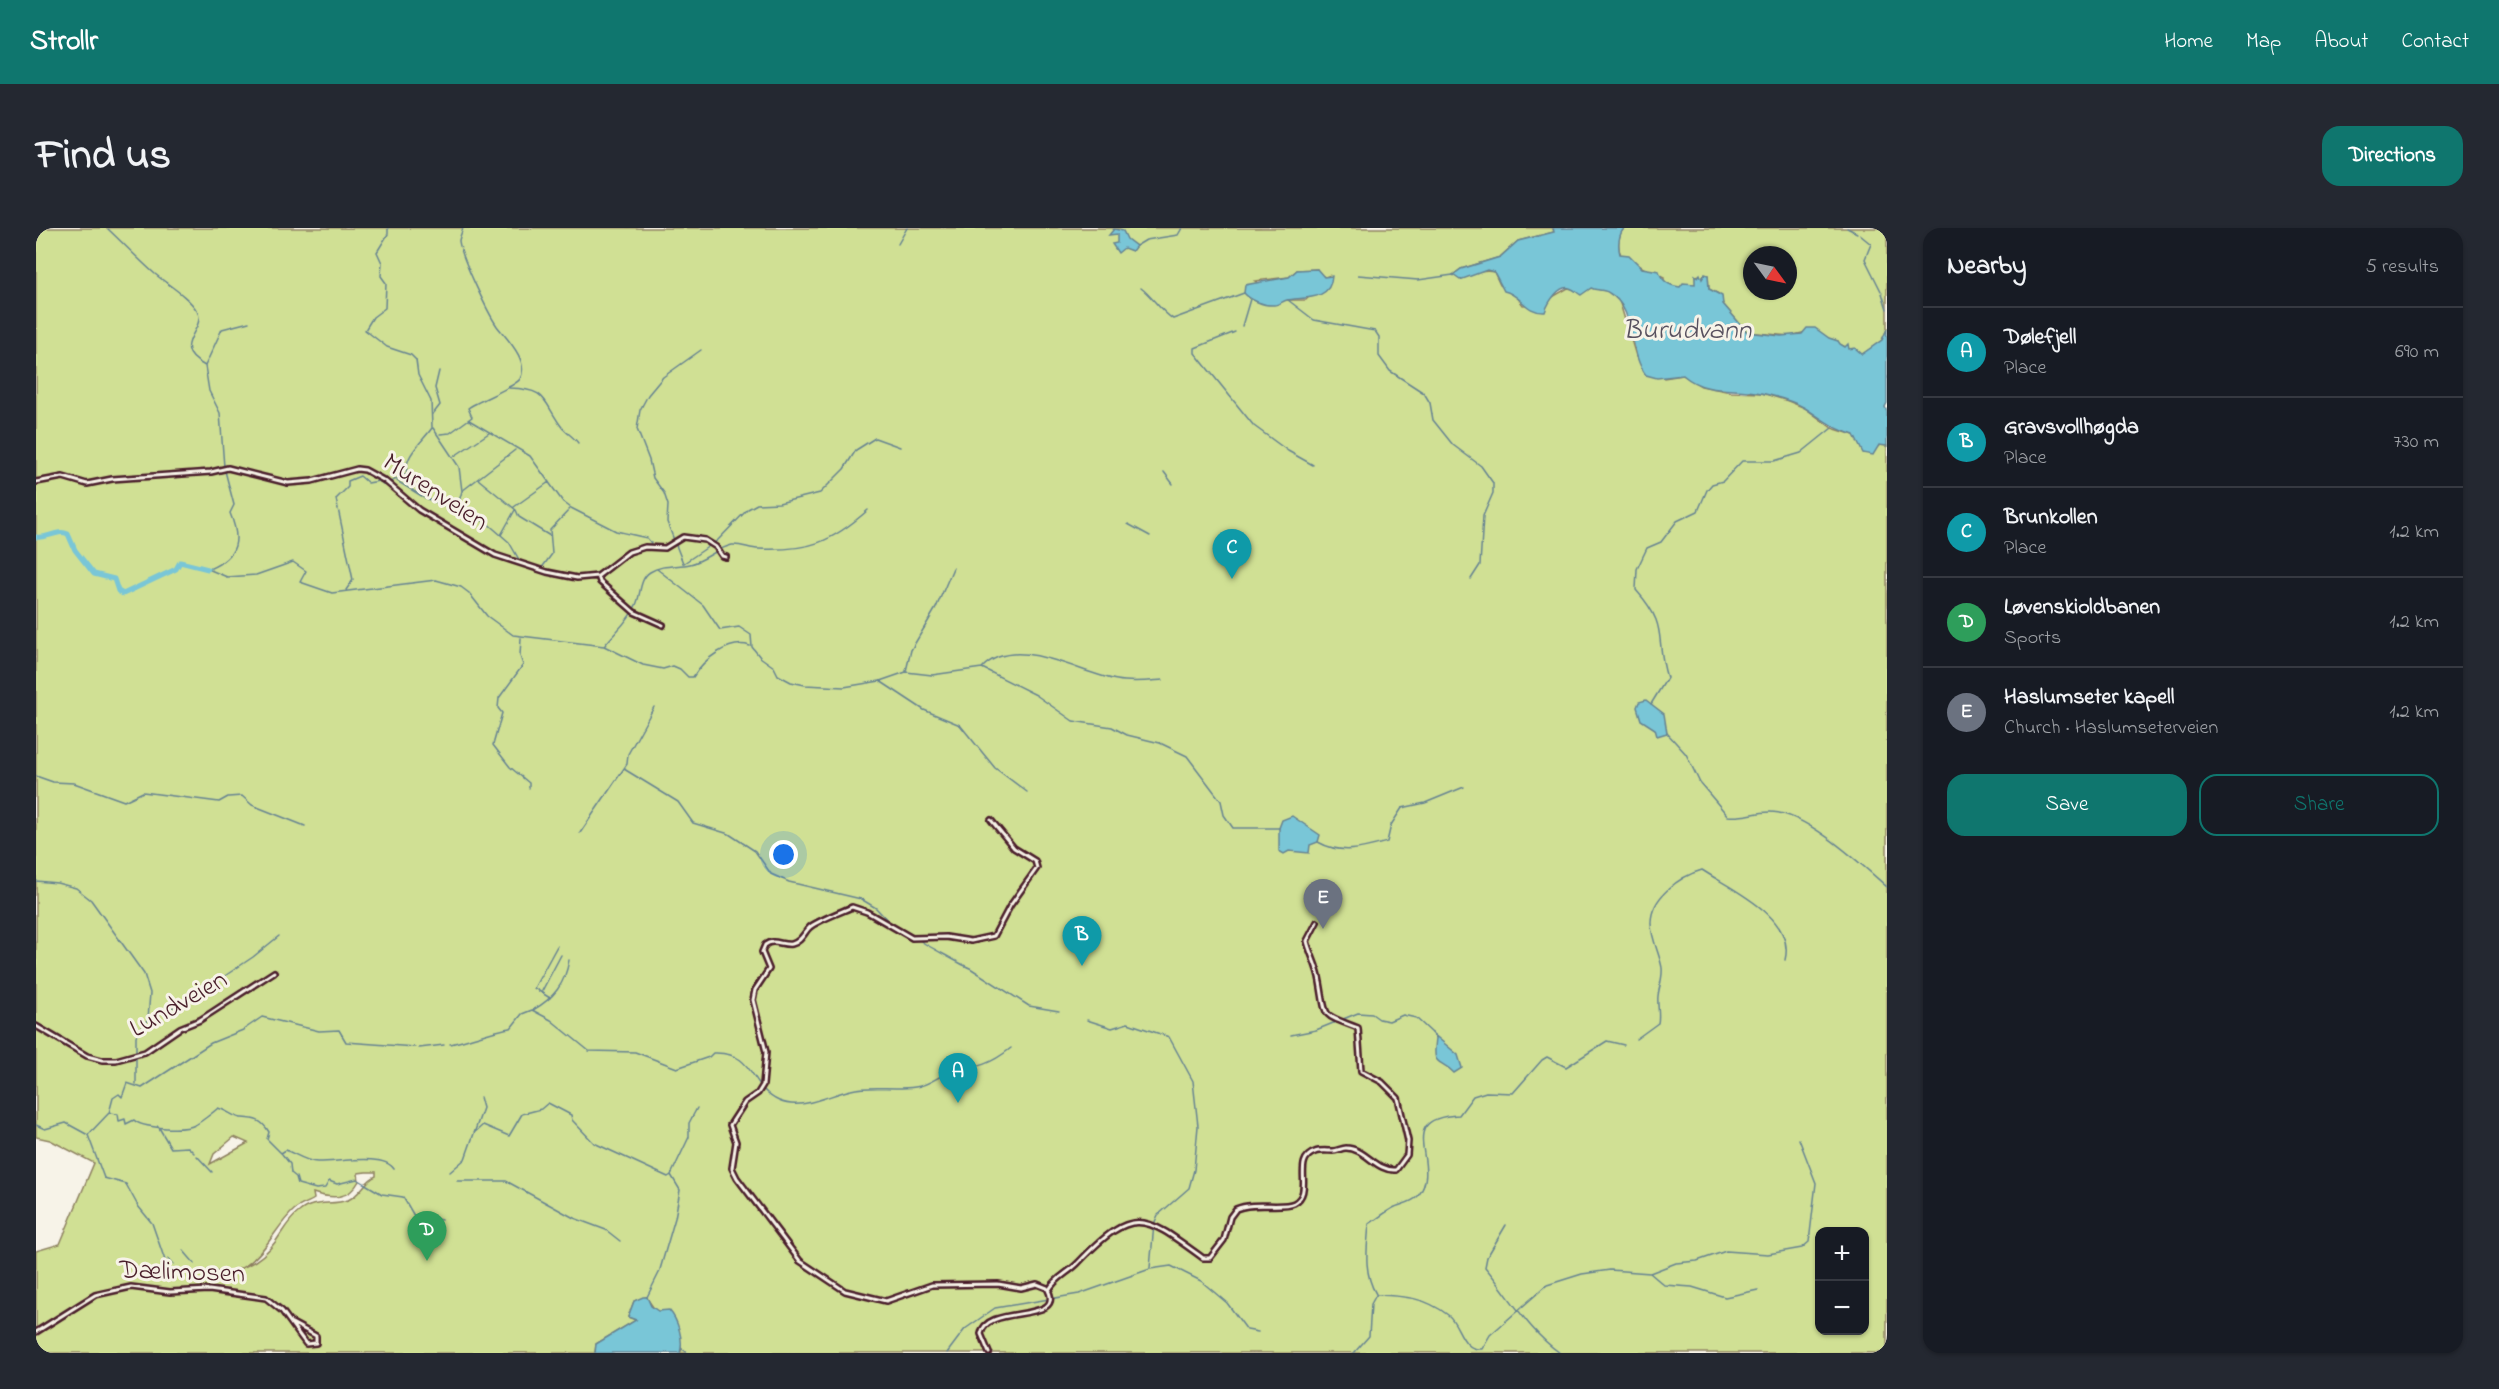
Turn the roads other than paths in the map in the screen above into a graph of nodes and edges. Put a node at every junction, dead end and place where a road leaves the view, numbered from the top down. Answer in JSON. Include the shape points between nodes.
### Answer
{"nodes":[{"id":1,"x":36,"y":482,"type":"edge"},
{"id":2,"x":726,"y":557,"type":"dead end"},
{"id":3,"x":598,"y":576,"type":"junction"},
{"id":4,"x":663,"y":625,"type":"dead end"},
{"id":5,"x":991,"y":820,"type":"dead end"},
{"id":6,"x":1317,"y":922,"type":"dead end"},
{"id":7,"x":274,"y":972,"type":"dead end"},
{"id":8,"x":36,"y":1026,"type":"edge"},
{"id":9,"x":1049,"y":1290,"type":"junction"},
{"id":10,"x":291,"y":1323,"type":"junction"},
{"id":11,"x":36,"y":1332,"type":"edge"},
{"id":12,"x":989,"y":1353,"type":"edge"}],
"edges":[{"from":1,"to":3,"type":"street","name":"Murenveien","via":[[63,477],[87,484],[228,468],[288,483],[365,470],[385,481],[428,517],[510,562],[568,577]]},
{"from":2,"to":3,"type":"street","via":[[705,540],[682,537],[665,548],[645,547],[629,552]]},
{"from":3,"to":4,"type":"street","via":[[634,612]]},
{"from":5,"to":9,"type":"street","via":[[1014,848],[1035,861],[1037,868],[994,936],[971,942],[946,937],[912,938],[852,907],[818,921],[796,942],[765,945],[762,952],[769,969],[753,1000],[766,1052],[763,1085],[731,1121],[737,1149],[732,1168],[800,1261],[845,1292],[886,1301],[932,1285],[998,1284],[1021,1288],[1042,1284]]},
{"from":6,"to":9,"type":"street","via":[[1307,941],[1315,959],[1323,1008],[1330,1017],[1358,1028],[1361,1071],[1377,1078],[1396,1095],[1408,1141],[1403,1164],[1388,1170],[1350,1149],[1315,1151],[1305,1162],[1300,1198],[1292,1204],[1265,1203],[1236,1209],[1224,1240],[1210,1258],[1203,1258],[1154,1225],[1128,1224],[1106,1235]]},
{"from":7,"to":8,"type":"street","name":"Lundveien","via":[[145,1052],[116,1060],[87,1056]]},
{"from":9,"to":12,"type":"street","via":[[1049,1302],[1040,1311],[1000,1316],[985,1325],[981,1335]]},
{"from":10,"to":10,"type":"street","name":"Dælimosen","via":[[306,1344],[316,1343],[316,1336]]},
{"from":10,"to":11,"type":"street","name":"Dælimosen","via":[[272,1300],[258,1295],[131,1287],[95,1295]]}]}
